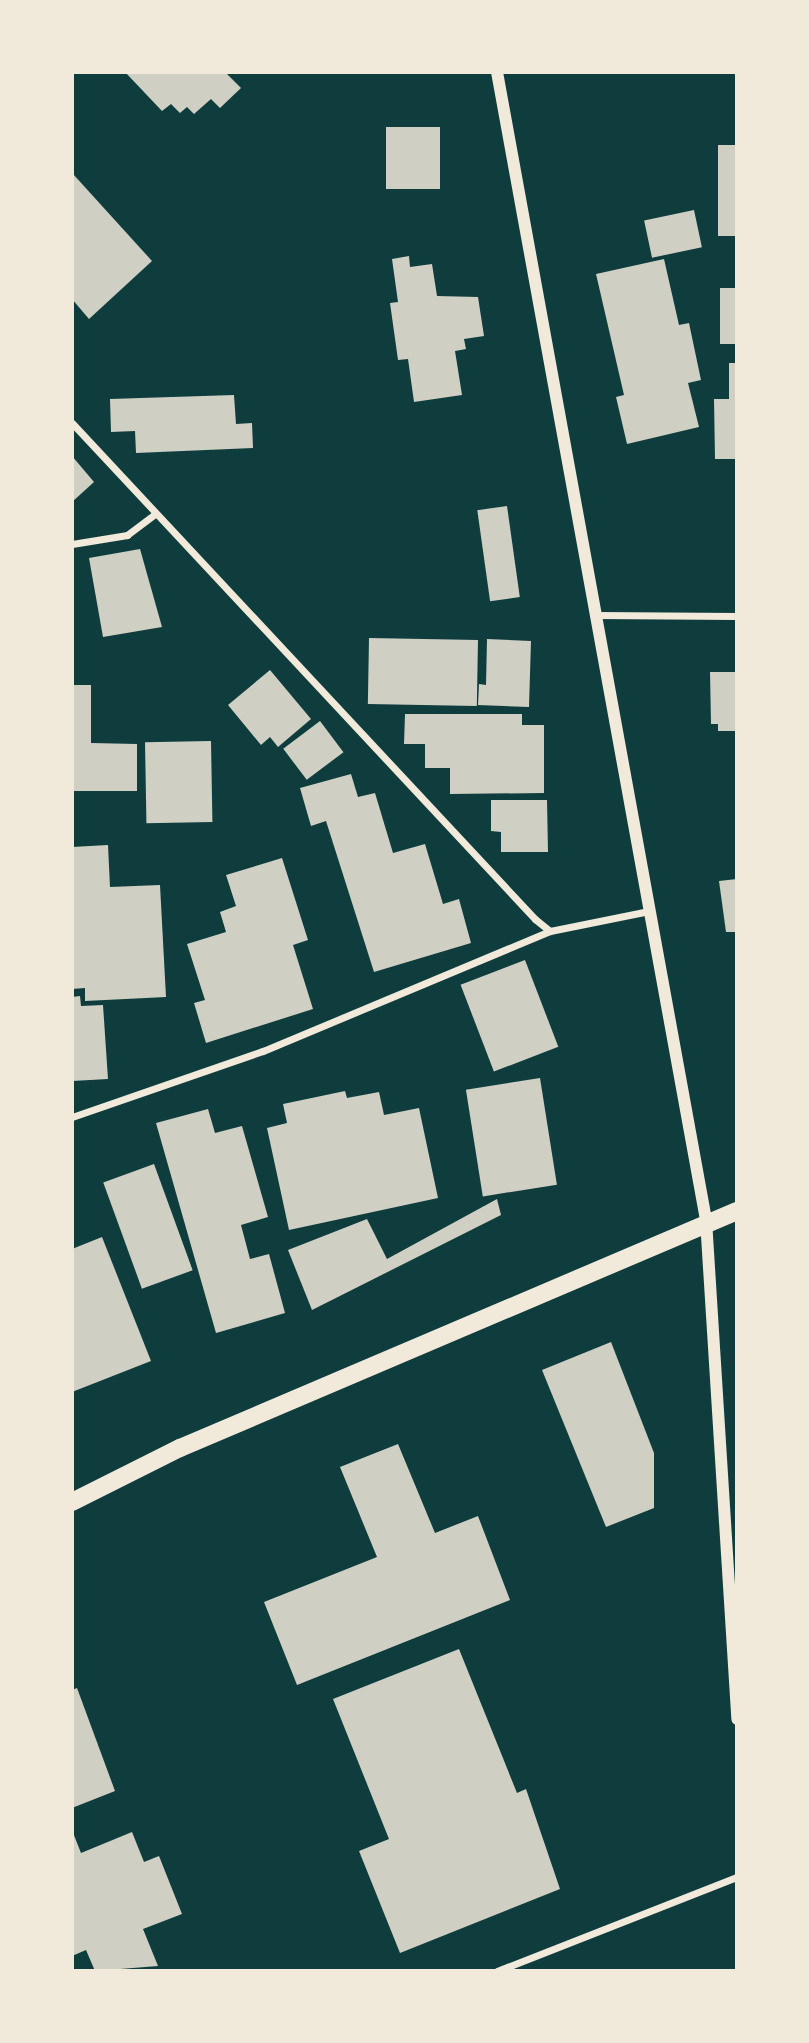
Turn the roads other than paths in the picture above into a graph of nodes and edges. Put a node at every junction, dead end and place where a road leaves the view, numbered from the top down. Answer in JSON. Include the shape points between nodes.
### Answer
{"nodes":[{"id":1,"x":497,"y":72,"type":"edge"},
{"id":2,"x":72,"y":423,"type":"edge"},
{"id":3,"x":155,"y":514,"type":"junction"},
{"id":4,"x":72,"y":544,"type":"edge"},
{"id":5,"x":595,"y":615,"type":"junction"},
{"id":6,"x":737,"y":616,"type":"edge"},
{"id":7,"x":649,"y":911,"type":"junction"},
{"id":8,"x":551,"y":931,"type":"junction"},
{"id":9,"x":72,"y":1117,"type":"edge"},
{"id":10,"x":737,"y":1211,"type":"edge"},
{"id":11,"x":706,"y":1220,"type":"junction"},
{"id":12,"x":72,"y":1502,"type":"edge"},
{"id":13,"x":737,"y":1719,"type":"edge"},
{"id":14,"x":737,"y":1877,"type":"edge"},
{"id":15,"x":497,"y":1971,"type":"edge"}],
"edges":[{"from":1,"to":5,"type":"street"},
{"from":2,"to":3,"type":"street"},
{"from":3,"to":4,"type":"street","via":[[127,535]]},
{"from":3,"to":8,"type":"street"},
{"from":5,"to":6,"type":"street"},
{"from":5,"to":7,"type":"street"},
{"from":7,"to":8,"type":"street"},
{"from":7,"to":11,"type":"street"},
{"from":8,"to":9,"type":"street","via":[[263,1051]]},
{"from":10,"to":11,"type":"main road"},
{"from":11,"to":12,"type":"main road","via":[[180,1448]]},
{"from":11,"to":13,"type":"street"},
{"from":14,"to":15,"type":"street"}]}
